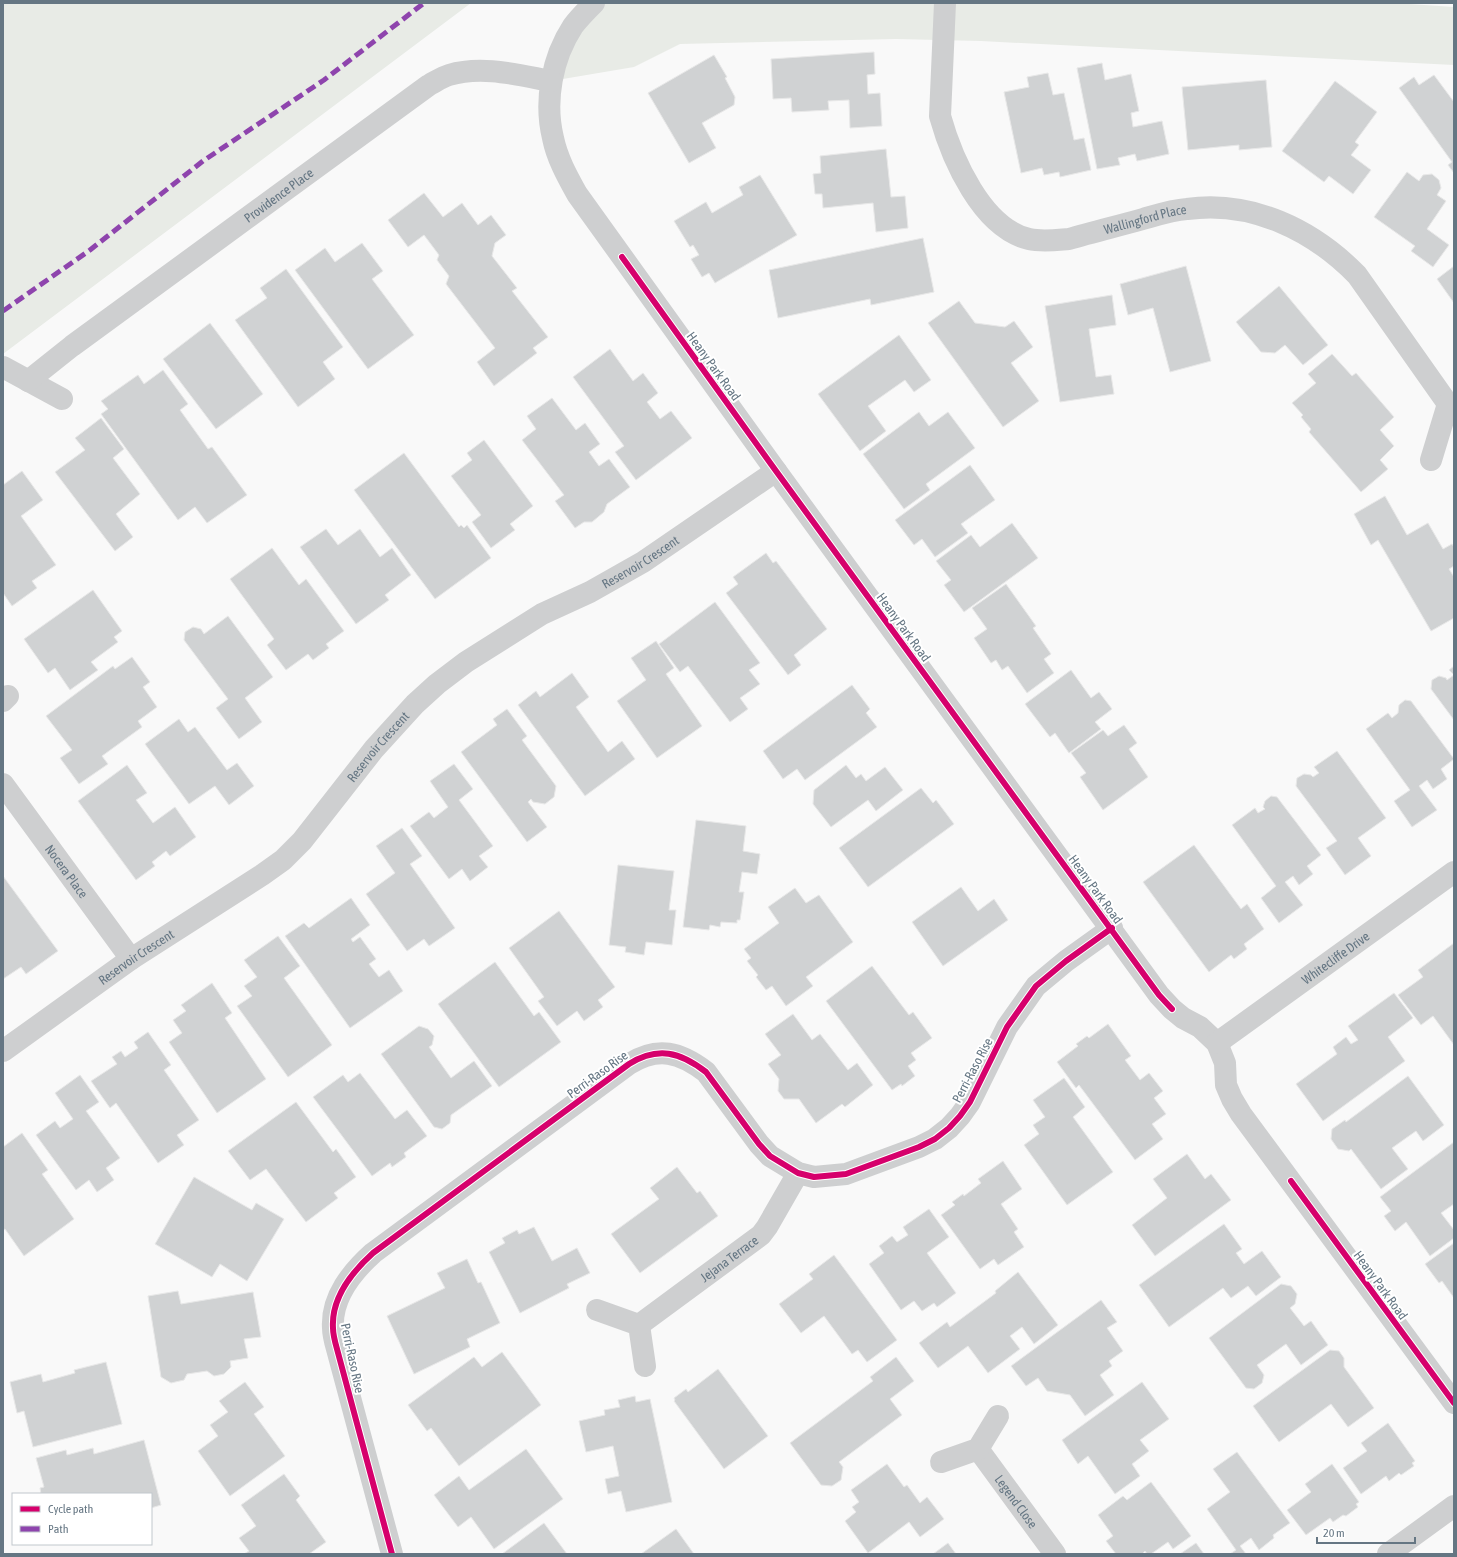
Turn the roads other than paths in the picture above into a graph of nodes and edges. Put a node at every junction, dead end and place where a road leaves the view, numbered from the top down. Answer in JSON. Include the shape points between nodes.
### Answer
{"nodes":[{"id":1,"x":594,"y":3,"type":"edge"},
{"id":2,"x":945,"y":3,"type":"edge"},
{"id":3,"x":551,"y":81,"type":"junction"},
{"id":4,"x":3,"y":368,"type":"edge"},
{"id":5,"x":28,"y":381,"type":"junction"},
{"id":6,"x":62,"y":399,"type":"dead end"},
{"id":7,"x":1451,"y":404,"type":"edge"},
{"id":8,"x":1431,"y":460,"type":"dead end"},
{"id":9,"x":776,"y":471,"type":"junction"},
{"id":10,"x":3,"y":784,"type":"edge"},
{"id":11,"x":1454,"y":872,"type":"edge"},
{"id":12,"x":1112,"y":928,"type":"junction"},
{"id":13,"x":131,"y":959,"type":"junction"},
{"id":14,"x":1216,"y":1044,"type":"junction"},
{"id":15,"x":3,"y":1051,"type":"edge"},
{"id":16,"x":798,"y":1173,"type":"junction"},
{"id":17,"x":597,"y":1310,"type":"dead end"},
{"id":18,"x":639,"y":1325,"type":"junction"},
{"id":19,"x":645,"y":1366,"type":"dead end"},
{"id":20,"x":1454,"y":1403,"type":"edge"},
{"id":21,"x":998,"y":1416,"type":"dead end"},
{"id":22,"x":978,"y":1449,"type":"junction"},
{"id":23,"x":941,"y":1462,"type":"dead end"},
{"id":24,"x":1454,"y":1506,"type":"edge"},
{"id":25,"x":392,"y":1554,"type":"edge"},
{"id":26,"x":1055,"y":1554,"type":"edge"},
{"id":27,"x":1388,"y":1554,"type":"edge"}],
"edges":[{"from":1,"to":3,"type":"street","name":"Heany Park Road","via":[[574,26],[566,40]]},
{"from":2,"to":7,"type":"street","name":"Wallingford Place","via":[[940,116],[960,167],[976,197],[998,223],[1014,234],[1050,241],[1069,239],[1188,208],[1244,210],[1285,224],[1322,244],[1357,275]]},
{"from":3,"to":5,"type":"street","name":"Providence Place","via":[[506,72],[468,72],[448,75],[429,85]]},
{"from":3,"to":9,"type":"street","name":"Heany Park Road","via":[[549,104],[552,137],[563,168],[577,194]]},
{"from":4,"to":5,"type":"street"},
{"from":5,"to":6,"type":"street"},
{"from":7,"to":8,"type":"street","name":"Wallingford Place"},
{"from":9,"to":12,"type":"street","name":"Heany Park Road"},
{"from":9,"to":13,"type":"street","name":"Reservoir Crescent","via":[[643,562],[590,592],[542,614],[466,662],[393,726],[302,841],[282,860]]},
{"from":10,"to":13,"type":"street","name":"Nocera Place"},
{"from":11,"to":14,"type":"street","name":"Whitecliffe Drive"},
{"from":12,"to":14,"type":"street","name":"Heany Park Road","via":[[1159,995],[1183,1018],[1200,1027]]},
{"from":12,"to":16,"type":"street","name":"Perri-Raso Rise","via":[[1036,986],[1007,1027],[967,1106],[949,1128],[935,1139],[846,1174],[814,1177]]},
{"from":13,"to":15,"type":"street","name":"Reservoir Crescent"},
{"from":14,"to":20,"type":"street","name":"Heany Park Road","via":[[1224,1063],[1226,1085],[1241,1114]]},
{"from":16,"to":18,"type":"street","name":"Jejana Terrace","via":[[761,1235]]},
{"from":16,"to":25,"type":"street","name":"Perri-Raso Rise","via":[[782,1165],[758,1144],[706,1072],[683,1056],[669,1053],[653,1054],[640,1057],[629,1064],[361,1264],[339,1295],[333,1316],[333,1327]]},
{"from":17,"to":18,"type":"street"},
{"from":18,"to":19,"type":"street"},
{"from":21,"to":22,"type":"street"},
{"from":22,"to":23,"type":"street"},
{"from":22,"to":26,"type":"street","name":"Legend Close"},
{"from":24,"to":27,"type":"street"}]}
